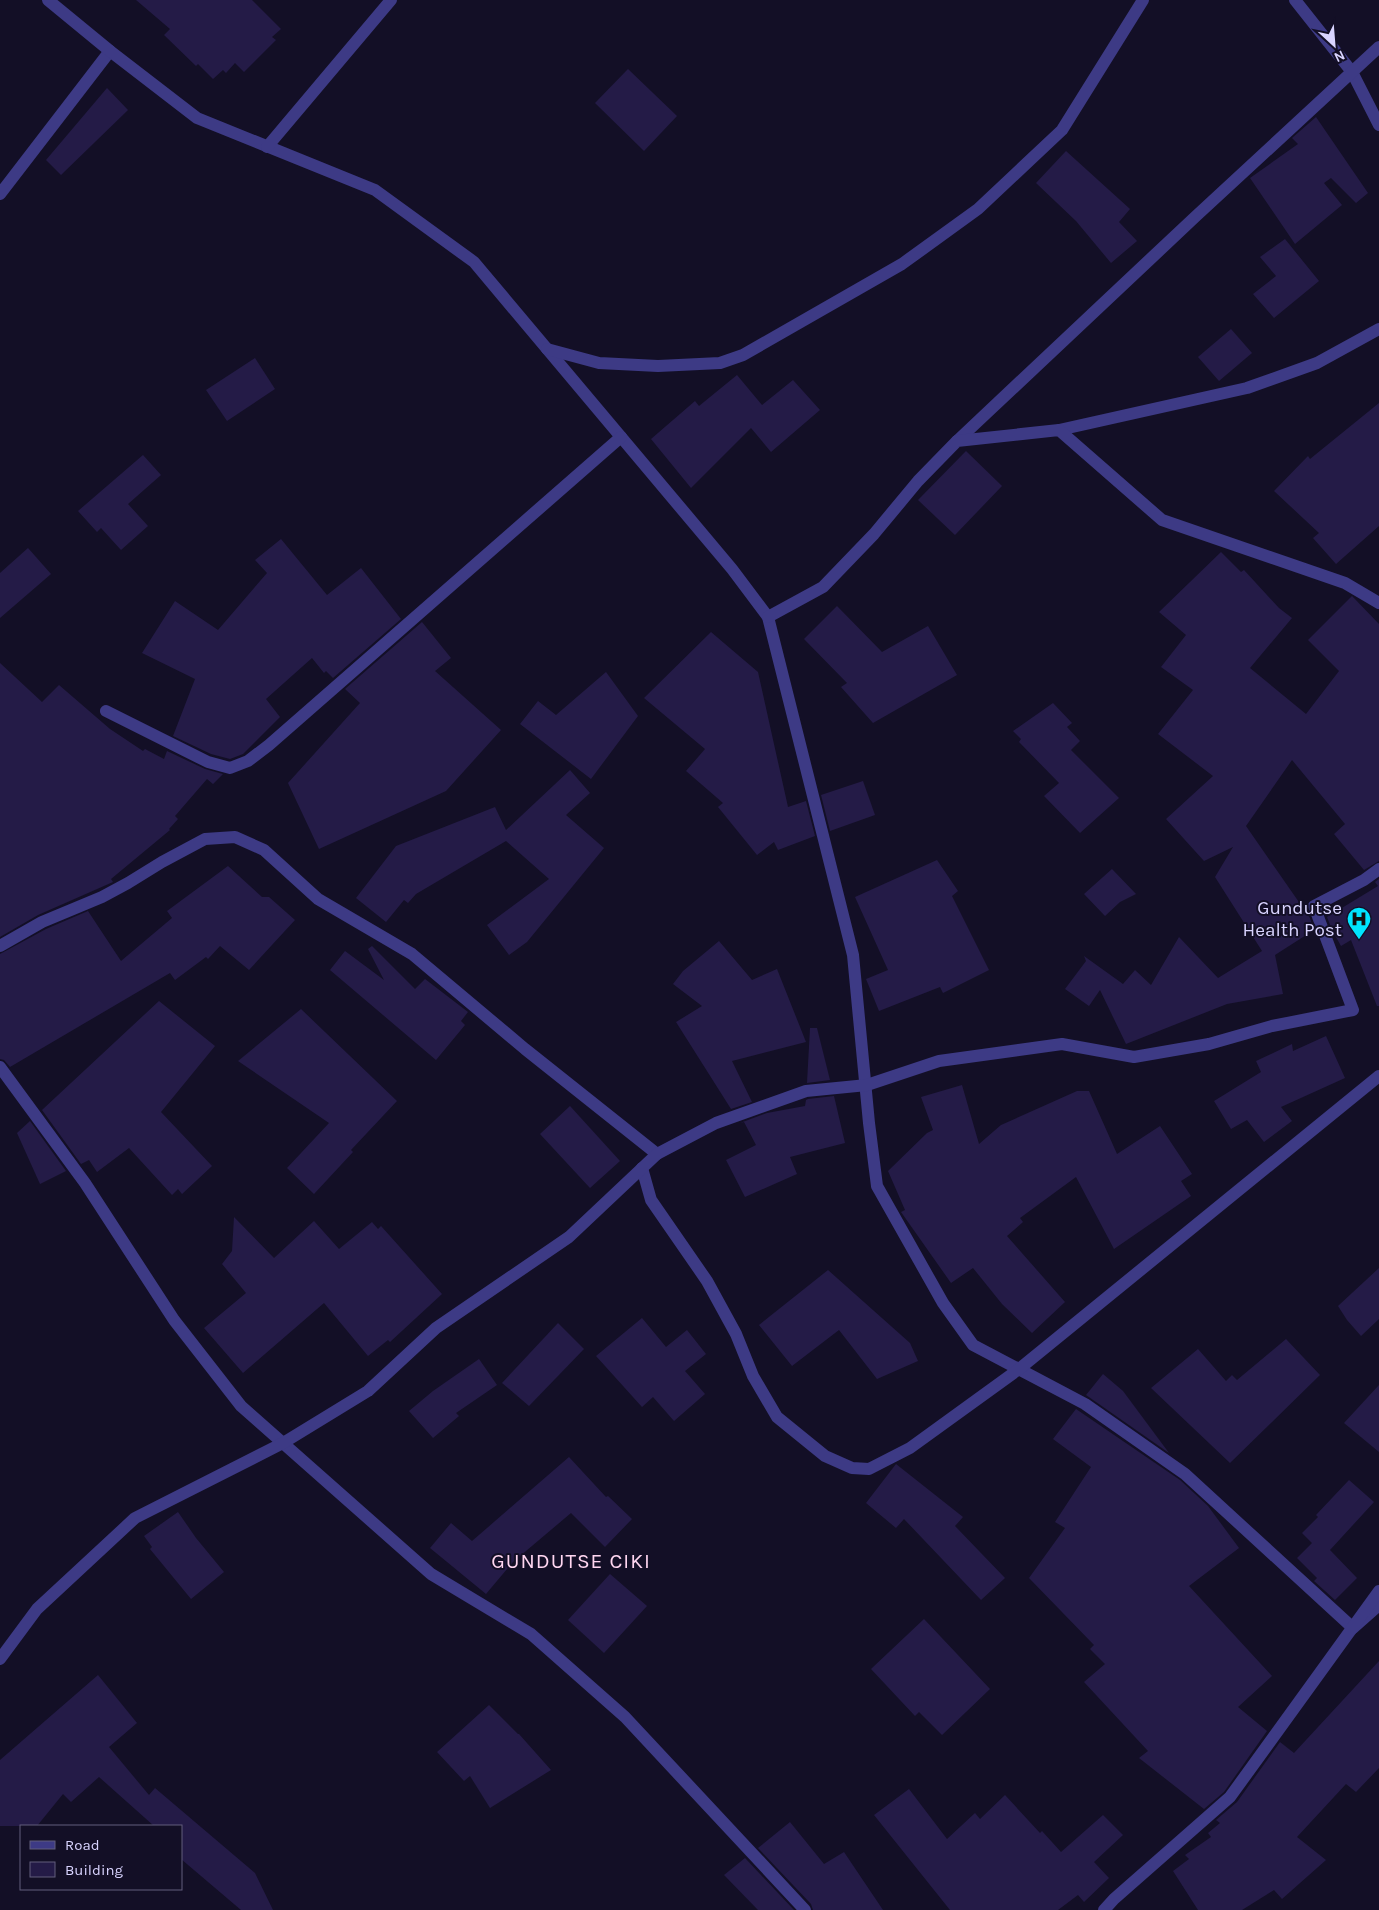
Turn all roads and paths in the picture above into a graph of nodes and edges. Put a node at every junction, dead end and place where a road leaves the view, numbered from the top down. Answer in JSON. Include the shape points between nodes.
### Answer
{"nodes":[{"id":1,"x":48,"y":0,"type":"edge"},
{"id":2,"x":391,"y":0,"type":"edge"},
{"id":3,"x":1143,"y":0,"type":"edge"},
{"id":4,"x":1295,"y":0,"type":"edge"},
{"id":5,"x":1379,"y":47,"type":"edge"},
{"id":6,"x":110,"y":52,"type":"junction"},
{"id":7,"x":1352,"y":72,"type":"junction"},
{"id":8,"x":1379,"y":125,"type":"edge"},
{"id":9,"x":267,"y":147,"type":"junction"},
{"id":10,"x":0,"y":194,"type":"edge"},
{"id":11,"x":1379,"y":329,"type":"edge"},
{"id":12,"x":547,"y":348,"type":"junction"},
{"id":13,"x":1059,"y":430,"type":"junction"},
{"id":14,"x":621,"y":437,"type":"junction"},
{"id":15,"x":957,"y":441,"type":"junction"},
{"id":16,"x":1379,"y":603,"type":"edge"},
{"id":17,"x":768,"y":618,"type":"junction"},
{"id":18,"x":106,"y":711,"type":"dead end"},
{"id":19,"x":1379,"y":869,"type":"edge"},
{"id":20,"x":0,"y":946,"type":"edge"},
{"id":21,"x":0,"y":1067,"type":"edge"},
{"id":22,"x":1379,"y":1076,"type":"edge"},
{"id":23,"x":866,"y":1085,"type":"junction"},
{"id":24,"x":656,"y":1154,"type":"junction"},
{"id":25,"x":642,"y":1168,"type":"junction"},
{"id":26,"x":1019,"y":1369,"type":"junction"},
{"id":27,"x":283,"y":1443,"type":"junction"},
{"id":28,"x":1379,"y":1591,"type":"edge"},
{"id":29,"x":1379,"y":1605,"type":"edge"},
{"id":30,"x":1353,"y":1628,"type":"junction"},
{"id":31,"x":0,"y":1659,"type":"edge"},
{"id":32,"x":805,"y":1910,"type":"edge"},
{"id":33,"x":1104,"y":1910,"type":"edge"}],
"edges":[{"from":1,"to":6,"type":"street"},
{"from":2,"to":9,"type":"street"},
{"from":3,"to":12,"type":"street","via":[[1062,130],[978,209],[902,264],[743,355],[720,363],[658,366],[599,363]]},
{"from":4,"to":7,"type":"street"},
{"from":5,"to":7,"type":"street"},
{"from":6,"to":9,"type":"street","via":[[197,118]]},
{"from":6,"to":10,"type":"street"},
{"from":7,"to":8,"type":"street"},
{"from":7,"to":15,"type":"street"},
{"from":9,"to":12,"type":"street","via":[[375,190],[474,262]]},
{"from":11,"to":13,"type":"street","via":[[1317,363],[1247,388]]},
{"from":12,"to":14,"type":"street"},
{"from":13,"to":15,"type":"street"},
{"from":13,"to":16,"type":"street","via":[[1162,520],[1345,584]]},
{"from":14,"to":17,"type":"street","via":[[732,569]]},
{"from":14,"to":18,"type":"street","via":[[248,761],[230,768],[208,762]]},
{"from":15,"to":17,"type":"street","via":[[823,587]]},
{"from":17,"to":23,"type":"street","via":[[853,955]]},
{"from":19,"to":23,"type":"street","via":[[1314,906],[1353,1010],[1272,1026],[1209,1044],[1134,1057],[1062,1044],[939,1061]]},
{"from":20,"to":24,"type":"street","via":[[42,922],[122,886],[205,839],[236,837],[264,850],[318,899],[412,954]]},
{"from":21,"to":27,"type":"street","via":[[85,1183],[174,1320],[241,1406]]},
{"from":22,"to":26,"type":"street"},
{"from":23,"to":24,"type":"street","via":[[806,1090],[716,1123]]},
{"from":23,"to":26,"type":"street","via":[[877,1186],[943,1303],[974,1345]]},
{"from":24,"to":25,"type":"street"},
{"from":25,"to":26,"type":"street","via":[[651,1200],[707,1281],[736,1334],[753,1376],[777,1417],[825,1456],[852,1468],[869,1469],[910,1448]]},
{"from":25,"to":27,"type":"street","via":[[569,1237],[436,1328],[368,1391]]},
{"from":26,"to":30,"type":"street","via":[[1085,1404],[1185,1474]]},
{"from":27,"to":31,"type":"street","via":[[134,1518],[37,1609]]},
{"from":27,"to":32,"type":"street","via":[[431,1574],[531,1634],[625,1717]]},
{"from":28,"to":30,"type":"street"},
{"from":29,"to":30,"type":"street"},
{"from":30,"to":33,"type":"street","via":[[1230,1798]]}]}
